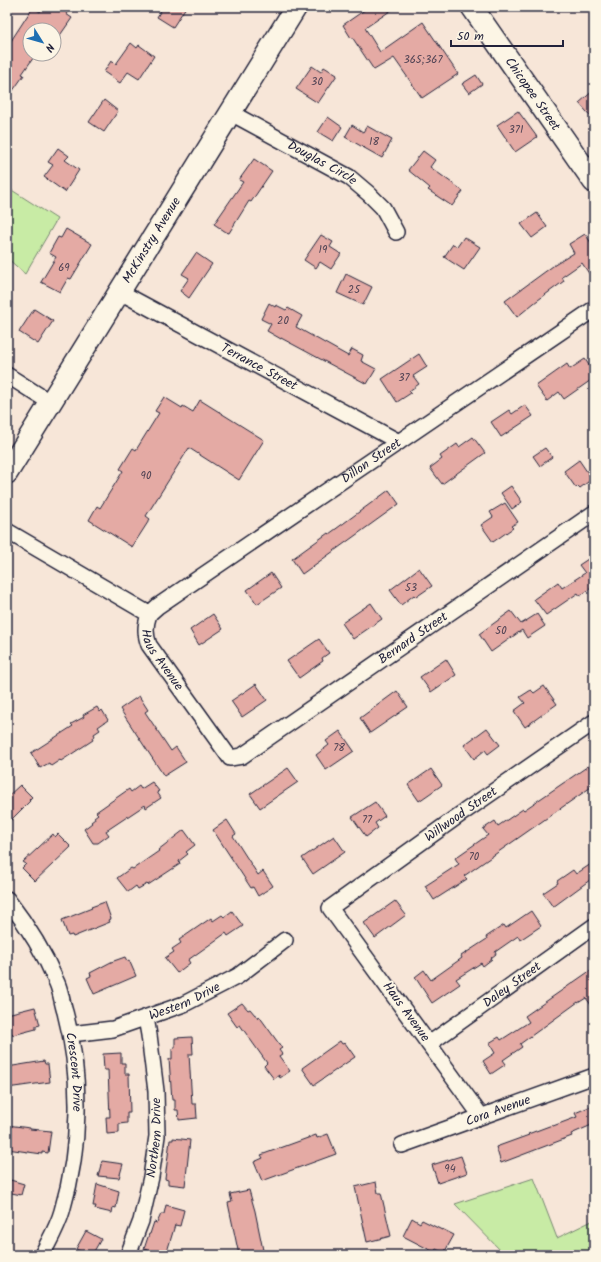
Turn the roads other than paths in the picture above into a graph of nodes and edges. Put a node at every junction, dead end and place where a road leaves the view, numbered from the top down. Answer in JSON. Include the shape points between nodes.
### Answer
{"nodes":[{"id":1,"x":296,"y":7,"type":"edge"},
{"id":2,"x":472,"y":7,"type":"edge"},
{"id":3,"x":231,"y":112,"type":"junction"},
{"id":4,"x":594,"y":182,"type":"edge"},
{"id":5,"x":396,"y":232,"type":"dead end"},
{"id":6,"x":120,"y":292,"type":"junction"},
{"id":7,"x":594,"y":309,"type":"edge"},
{"id":8,"x":7,"y":375,"type":"edge"},
{"id":9,"x":51,"y":403,"type":"junction"},
{"id":10,"x":399,"y":442,"type":"junction"},
{"id":11,"x":7,"y":474,"type":"edge"},
{"id":12,"x":594,"y":513,"type":"edge"},
{"id":13,"x":7,"y":531,"type":"edge"},
{"id":14,"x":149,"y":614,"type":"junction"},
{"id":15,"x":594,"y":722,"type":"edge"},
{"id":16,"x":230,"y":758,"type":"joint"},
{"id":17,"x":7,"y":899,"type":"edge"},
{"id":18,"x":330,"y":908,"type":"joint"},
{"id":19,"x":594,"y":926,"type":"edge"},
{"id":20,"x":285,"y":940,"type":"dead end"},
{"id":21,"x":146,"y":1018,"type":"junction"},
{"id":22,"x":71,"y":1034,"type":"junction"},
{"id":23,"x":429,"y":1044,"type":"junction"},
{"id":24,"x":594,"y":1076,"type":"edge"},
{"id":25,"x":481,"y":1116,"type":"junction"},
{"id":26,"x":402,"y":1145,"type":"dead end"},
{"id":27,"x":42,"y":1255,"type":"edge"},
{"id":28,"x":128,"y":1255,"type":"edge"}],
"edges":[{"from":1,"to":3,"type":"street","name":"McKinstry Avenue"},
{"from":2,"to":4,"type":"street","name":"Chicopee Street"},
{"from":3,"to":5,"type":"street","name":"Douglas Circle","via":[[349,177],[383,208]]},
{"from":3,"to":6,"type":"street","name":"McKinstry Avenue"},
{"from":6,"to":9,"type":"street","name":"McKinstry Avenue"},
{"from":6,"to":10,"type":"street","name":"Terrance Street"},
{"from":7,"to":10,"type":"street","name":"Dillon Street"},
{"from":8,"to":9,"type":"street"},
{"from":9,"to":11,"type":"street","name":"McKinstry Avenue"},
{"from":10,"to":14,"type":"street","name":"Dillon Street"},
{"from":12,"to":16,"type":"street","name":"Bernard Street","via":[[242,756]]},
{"from":13,"to":14,"type":"street","name":"Haus Avenue"},
{"from":14,"to":16,"type":"street","name":"Haus Avenue","via":[[145,634],[149,645]]},
{"from":15,"to":18,"type":"street","name":"Willwood Street"},
{"from":17,"to":22,"type":"street","name":"Crescent Drive","via":[[41,948],[57,984]]},
{"from":18,"to":23,"type":"street","name":"Haus Avenue"},
{"from":19,"to":23,"type":"street","name":"Daley Street"},
{"from":20,"to":21,"type":"street","name":"Western Drive","via":[[238,976],[184,1004]]},
{"from":21,"to":22,"type":"street","name":"Western Drive","via":[[113,1029]]},
{"from":21,"to":28,"type":"street","name":"Northern Drive","via":[[156,1090],[157,1136],[141,1221]]},
{"from":22,"to":27,"type":"street","name":"Crescent Drive","via":[[77,1086],[74,1154],[62,1212]]},
{"from":23,"to":25,"type":"street","name":"Haus Avenue"},
{"from":24,"to":25,"type":"street","name":"Cora Avenue"},
{"from":25,"to":26,"type":"street","name":"Cora Avenue"}]}
